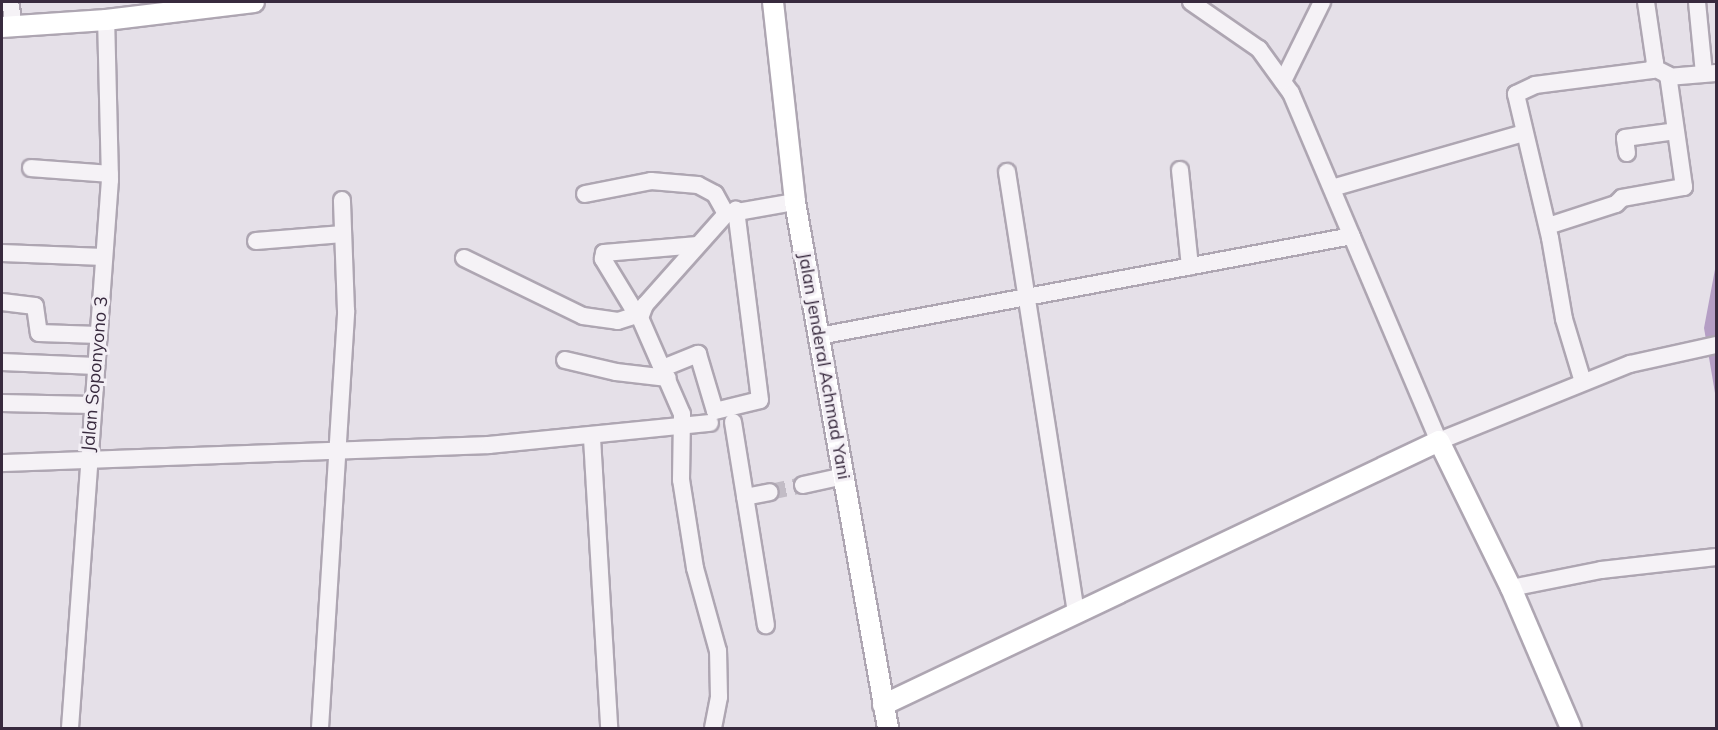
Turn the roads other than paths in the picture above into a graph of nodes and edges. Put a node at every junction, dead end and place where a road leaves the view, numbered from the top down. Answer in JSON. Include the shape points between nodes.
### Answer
{"nodes":[{"id":1,"x":10,"y":2,"type":"edge"},
{"id":2,"x":254,"y":2,"type":"edge"},
{"id":3,"x":772,"y":2,"type":"edge"},
{"id":4,"x":1191,"y":2,"type":"edge"},
{"id":5,"x":1322,"y":2,"type":"edge"},
{"id":6,"x":1646,"y":2,"type":"edge"},
{"id":7,"x":1697,"y":2,"type":"edge"},
{"id":8,"x":206,"y":3,"type":"edge"},
{"id":9,"x":106,"y":20,"type":"junction"},
{"id":10,"x":8,"y":26,"type":"edge"},
{"id":11,"x":1661,"y":73,"type":"junction"},
{"id":12,"x":1710,"y":73,"type":"edge"},
{"id":13,"x":1283,"y":81,"type":"junction"},
{"id":14,"x":1676,"y":131,"type":"junction"},
{"id":15,"x":1524,"y":133,"type":"junction"},
{"id":16,"x":1627,"y":153,"type":"dead end"},
{"id":17,"x":31,"y":168,"type":"dead end"},
{"id":18,"x":1180,"y":170,"type":"dead end"},
{"id":19,"x":1007,"y":172,"type":"dead end"},
{"id":20,"x":110,"y":174,"type":"junction"},
{"id":21,"x":1332,"y":188,"type":"junction"},
{"id":22,"x":585,"y":194,"type":"dead end"},
{"id":23,"x":342,"y":200,"type":"dead end"},
{"id":24,"x":795,"y":202,"type":"junction"},
{"id":25,"x":731,"y":212,"type":"junction"},
{"id":26,"x":1548,"y":226,"type":"junction"},
{"id":27,"x":343,"y":234,"type":"junction"},
{"id":28,"x":1352,"y":236,"type":"junction"},
{"id":29,"x":256,"y":241,"type":"dead end"},
{"id":30,"x":698,"y":245,"type":"junction"},
{"id":31,"x":2,"y":253,"type":"edge"},
{"id":32,"x":104,"y":257,"type":"junction"},
{"id":33,"x":464,"y":258,"type":"dead end"},
{"id":34,"x":1190,"y":266,"type":"junction"},
{"id":35,"x":1024,"y":295,"type":"junction"},
{"id":36,"x":2,"y":302,"type":"edge"},
{"id":37,"x":638,"y":316,"type":"junction"},
{"id":38,"x":99,"y":335,"type":"junction"},
{"id":39,"x":819,"y":336,"type":"junction"},
{"id":40,"x":1716,"y":345,"type":"edge"},
{"id":41,"x":565,"y":360,"type":"dead end"},
{"id":42,"x":2,"y":362,"type":"edge"},
{"id":43,"x":96,"y":366,"type":"junction"},
{"id":44,"x":665,"y":373,"type":"junction"},
{"id":45,"x":1583,"y":382,"type":"junction"},
{"id":46,"x":2,"y":403,"type":"edge"},
{"id":47,"x":92,"y":405,"type":"junction"},
{"id":48,"x":733,"y":422,"type":"dead end"},
{"id":49,"x":710,"y":423,"type":"dead end"},
{"id":50,"x":681,"y":428,"type":"junction"},
{"id":51,"x":592,"y":438,"type":"junction"},
{"id":52,"x":1439,"y":441,"type":"junction"},
{"id":53,"x":338,"y":452,"type":"junction"},
{"id":54,"x":87,"y":459,"type":"junction"},
{"id":55,"x":2,"y":463,"type":"edge"},
{"id":56,"x":844,"y":477,"type":"junction"},
{"id":57,"x":803,"y":485,"type":"tunnel mouth"},
{"id":58,"x":770,"y":492,"type":"tunnel mouth"},
{"id":59,"x":745,"y":497,"type":"junction"},
{"id":60,"x":1716,"y":557,"type":"edge"},
{"id":61,"x":1511,"y":588,"type":"junction"},
{"id":62,"x":1076,"y":614,"type":"junction"},
{"id":63,"x":766,"y":625,"type":"dead end"},
{"id":64,"x":883,"y":705,"type":"junction"},
{"id":65,"x":70,"y":729,"type":"edge"},
{"id":66,"x":320,"y":729,"type":"edge"},
{"id":67,"x":609,"y":729,"type":"edge"},
{"id":68,"x":713,"y":729,"type":"edge"},
{"id":69,"x":888,"y":729,"type":"edge"},
{"id":70,"x":1571,"y":729,"type":"edge"}],
"edges":[{"from":1,"to":10,"type":"street"},
{"from":2,"to":8,"type":"main road"},
{"from":3,"to":24,"type":"main road","name":"Jalan Jenderal Achmad Yani"},
{"from":4,"to":13,"type":"street","via":[[1259,49]]},
{"from":5,"to":13,"type":"street"},
{"from":6,"to":11,"type":"street"},
{"from":7,"to":12,"type":"street"},
{"from":8,"to":9,"type":"main road"},
{"from":9,"to":10,"type":"main road"},
{"from":9,"to":20,"type":"street","name":"Jalan Soponyono 3"},
{"from":11,"to":12,"type":"street"},
{"from":11,"to":14,"type":"street"},
{"from":11,"to":15,"type":"street","via":[[1524,88],[1516,94]]},
{"from":13,"to":21,"type":"street"},
{"from":14,"to":16,"type":"street","via":[[1625,138]]},
{"from":14,"to":26,"type":"street","via":[[1684,187],[1622,198],[1616,204]]},
{"from":15,"to":21,"type":"street"},
{"from":15,"to":26,"type":"street"},
{"from":17,"to":20,"type":"street"},
{"from":18,"to":34,"type":"street"},
{"from":19,"to":35,"type":"street"},
{"from":20,"to":32,"type":"street","name":"Jalan Soponyono 3"},
{"from":21,"to":28,"type":"street"},
{"from":22,"to":25,"type":"street","via":[[651,181],[688,183],[711,190]]},
{"from":23,"to":27,"type":"street"},
{"from":24,"to":25,"type":"street"},
{"from":24,"to":39,"type":"main road","name":"Jalan Jenderal Achmad Yani"},
{"from":25,"to":30,"type":"street"},
{"from":25,"to":44,"type":"street","via":[[760,400],[715,411],[698,354]]},
{"from":26,"to":45,"type":"street","via":[[1564,319]]},
{"from":27,"to":29,"type":"street"},
{"from":27,"to":53,"type":"street","via":[[346,311]]},
{"from":28,"to":34,"type":"street"},
{"from":28,"to":52,"type":"street"},
{"from":30,"to":37,"type":"street"},
{"from":30,"to":37,"type":"street","via":[[604,253],[603,259]]},
{"from":31,"to":32,"type":"street"},
{"from":32,"to":38,"type":"street","name":"Jalan Soponyono 3"},
{"from":33,"to":37,"type":"street","via":[[583,316],[623,321]]},
{"from":34,"to":35,"type":"street"},
{"from":35,"to":39,"type":"street"},
{"from":35,"to":62,"type":"street"},
{"from":36,"to":38,"type":"street","via":[[35,306],[39,333]]},
{"from":37,"to":44,"type":"street"},
{"from":38,"to":43,"type":"street","name":"Jalan Soponyono 3"},
{"from":39,"to":56,"type":"main road","name":"Jalan Jenderal Achmad Yani"},
{"from":40,"to":45,"type":"street","via":[[1630,364]]},
{"from":41,"to":44,"type":"street","via":[[616,372]]},
{"from":42,"to":43,"type":"street"},
{"from":43,"to":47,"type":"street","name":"Jalan Soponyono 3"},
{"from":44,"to":50,"type":"street","via":[[682,414]]},
{"from":45,"to":52,"type":"street"},
{"from":46,"to":47,"type":"street"},
{"from":47,"to":54,"type":"street","name":"Jalan Soponyono 3"},
{"from":48,"to":59,"type":"street"},
{"from":49,"to":50,"type":"street"},
{"from":50,"to":51,"type":"street"},
{"from":50,"to":68,"type":"street","via":[[681,480],[695,568],[718,651],[719,697]]},
{"from":51,"to":53,"type":"street"},
{"from":51,"to":67,"type":"street"},
{"from":52,"to":61,"type":"main road"},
{"from":52,"to":62,"type":"main road"},
{"from":53,"to":54,"type":"street"},
{"from":53,"to":66,"type":"street"},
{"from":54,"to":55,"type":"street"},
{"from":54,"to":65,"type":"street","name":"Jalan Soponyono 3"},
{"from":56,"to":57,"type":"street"},
{"from":56,"to":64,"type":"main road","name":"Jalan Jenderal Achmad Yani"},
{"from":58,"to":59,"type":"street"},
{"from":59,"to":63,"type":"street"},
{"from":60,"to":61,"type":"street","via":[[1601,570]]},
{"from":61,"to":70,"type":"main road"},
{"from":62,"to":64,"type":"main road"},
{"from":64,"to":69,"type":"main road","name":"Jalan Jenderal Achmad Yani"}]}
